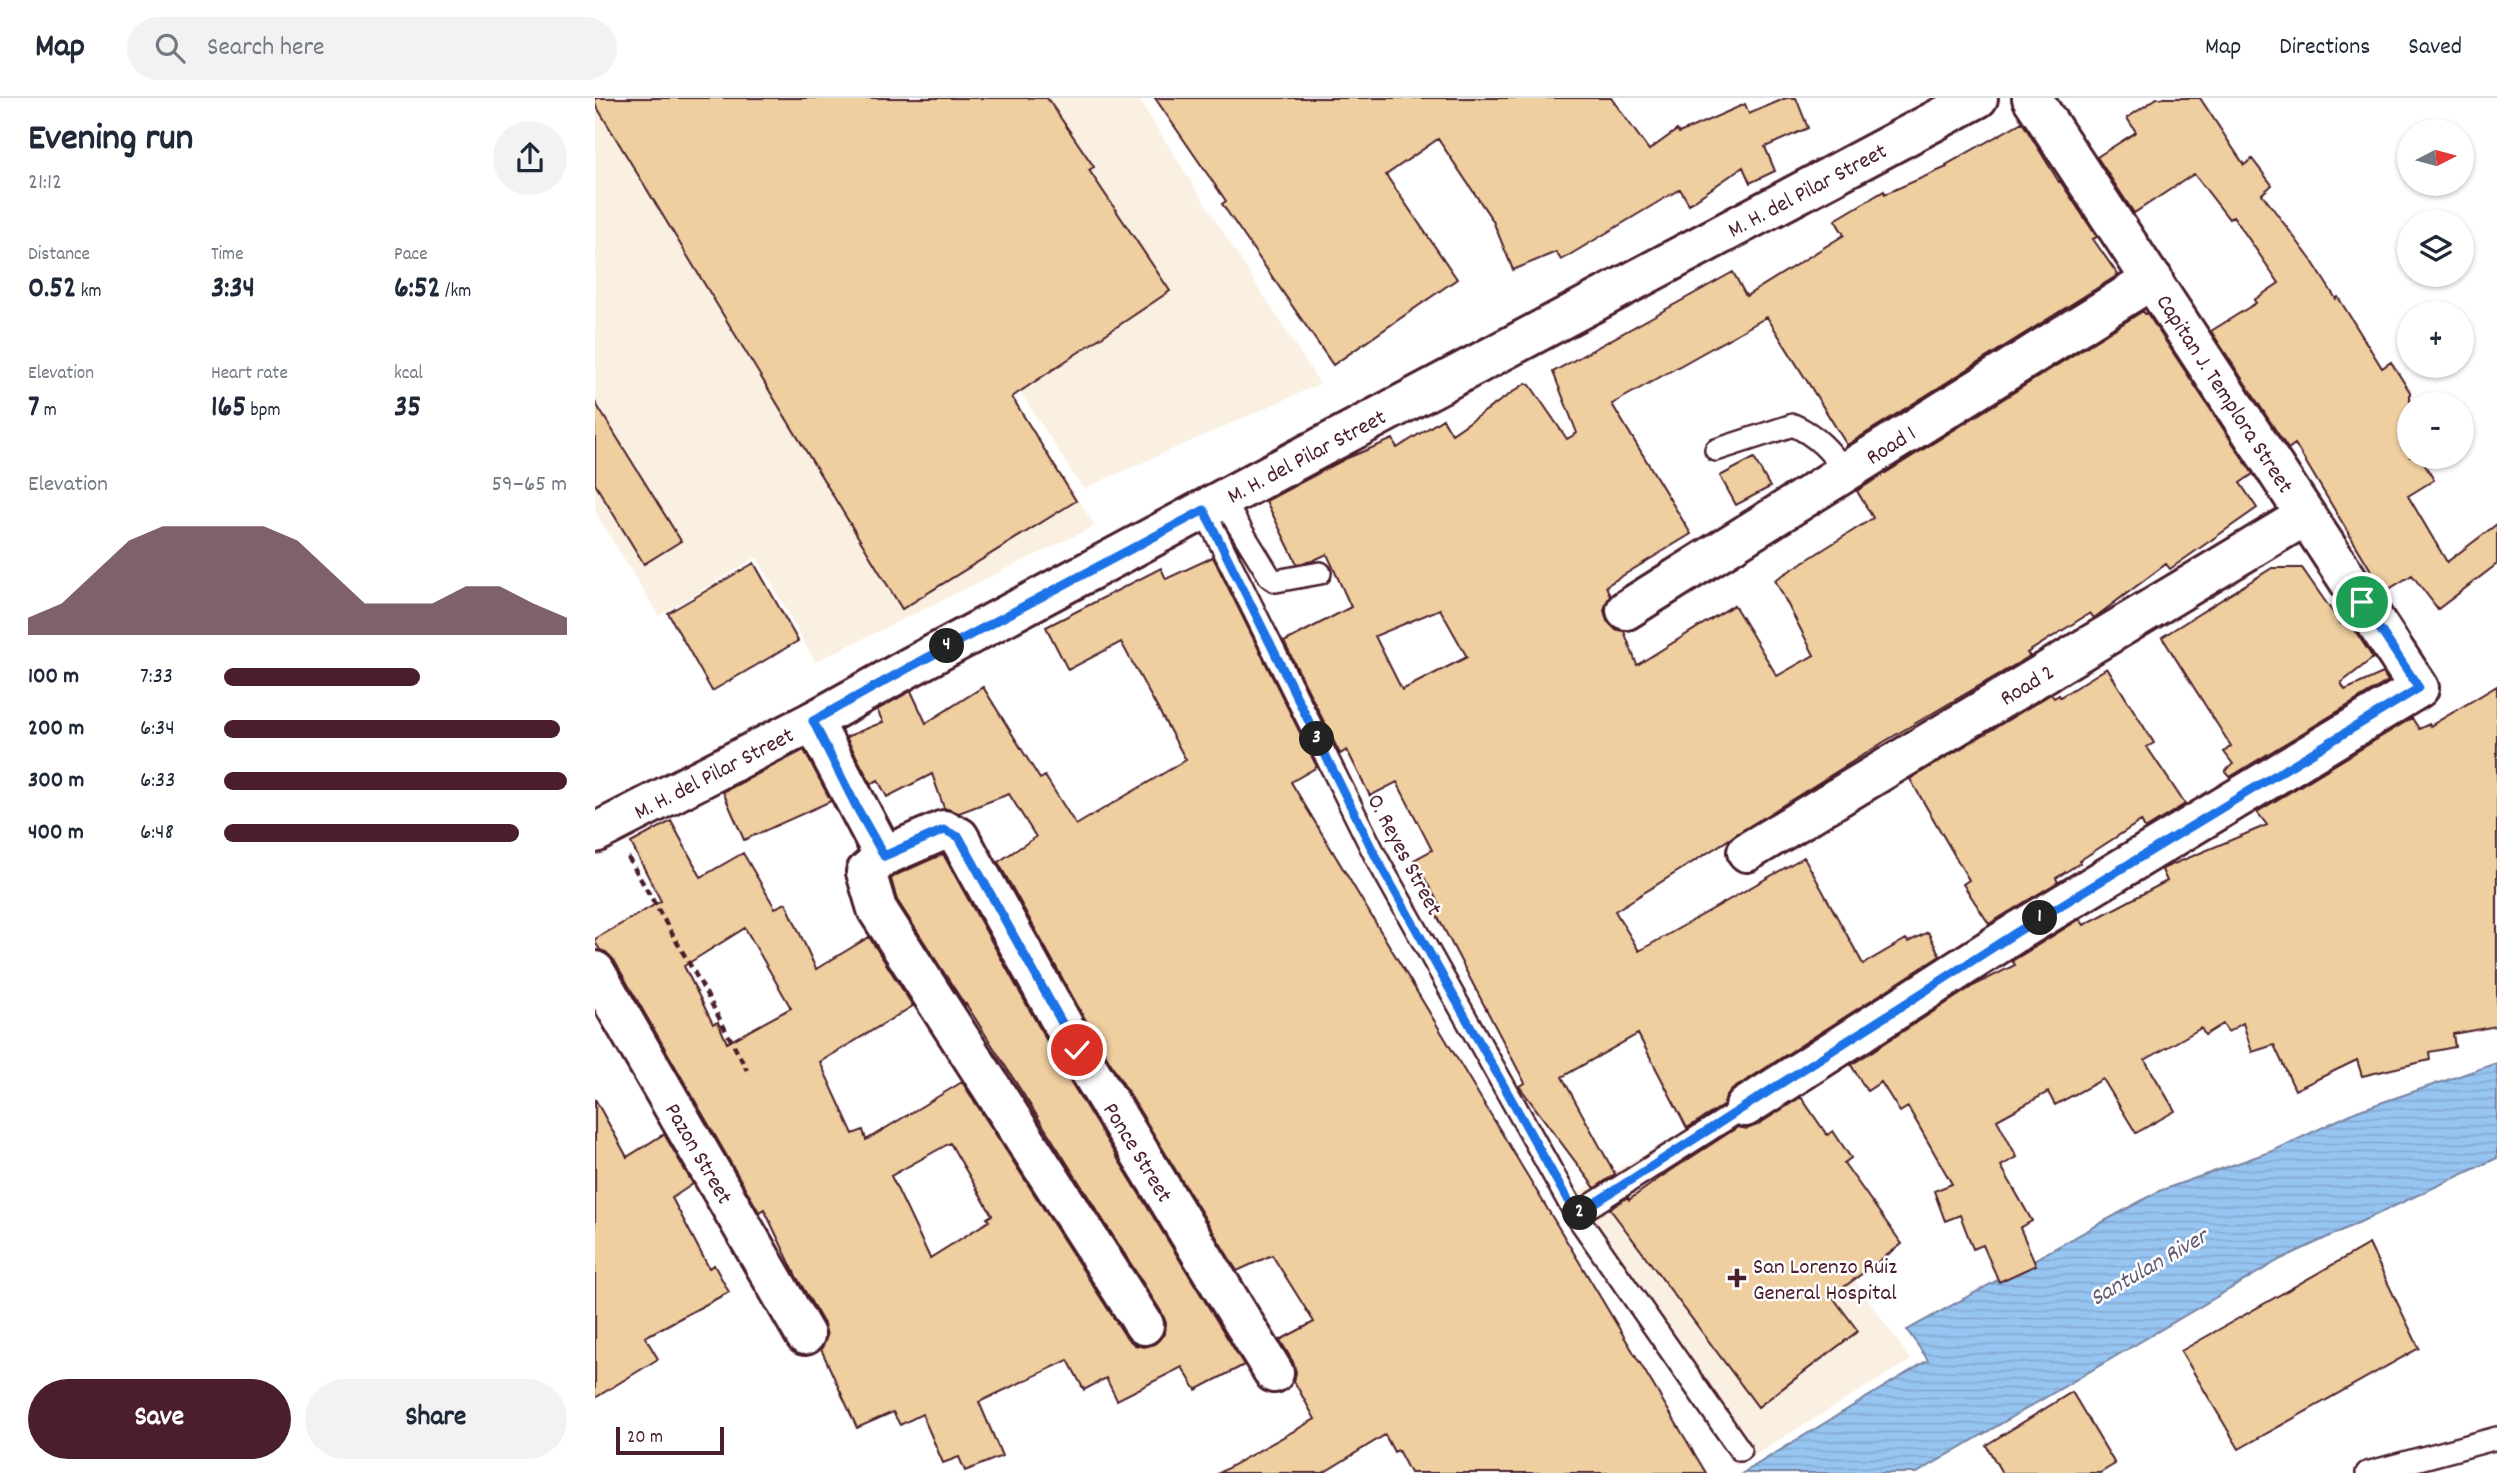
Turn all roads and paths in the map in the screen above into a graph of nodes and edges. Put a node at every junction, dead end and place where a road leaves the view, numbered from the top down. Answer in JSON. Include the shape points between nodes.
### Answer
{"nodes":[{"id":1,"x":1978,"y":98,"type":"edge"},
{"id":2,"x":2032,"y":98,"type":"edge"},
{"id":3,"x":2153,"y":278,"type":"junction"},
{"id":4,"x":1716,"y":450,"type":"dead end"},
{"id":5,"x":1845,"y":472,"type":"junction"},
{"id":6,"x":1213,"y":504,"type":"junction"},
{"id":7,"x":2305,"y":516,"type":"junction"},
{"id":8,"x":1320,"y":573,"type":"dead end"},
{"id":9,"x":1626,"y":610,"type":"dead end"},
{"id":10,"x":813,"y":721,"type":"junction"},
{"id":11,"x":602,"y":829,"type":"edge"},
{"id":12,"x":1747,"y":852,"type":"dead end"},
{"id":13,"x":884,"y":856,"type":"junction"},
{"id":14,"x":595,"y":971,"type":"edge"},
{"id":15,"x":747,"y":1070,"type":"dead end"},
{"id":16,"x":1745,"y":1107,"type":"joint"},
{"id":17,"x":1576,"y":1215,"type":"junction"},
{"id":18,"x":1144,"y":1325,"type":"dead end"},
{"id":19,"x":805,"y":1335,"type":"dead end"},
{"id":20,"x":1274,"y":1373,"type":"dead end"},
{"id":21,"x":2497,"y":1438,"type":"edge"},
{"id":22,"x":1740,"y":1450,"type":"dead end"},
{"id":23,"x":2367,"y":1473,"type":"edge"}],
"edges":[{"from":1,"to":6,"type":"street","name":"M. H. del Pilar Street"},
{"from":2,"to":3,"type":"street","name":"Capitan J. Templora Street"},
{"from":3,"to":5,"type":"street","name":"Road 1"},
{"from":3,"to":7,"type":"street","name":"Capitan J. Templora Street"},
{"from":4,"to":5,"type":"lane","via":[[1793,425],[1832,452]]},
{"from":5,"to":9,"type":"street","name":"Road 1"},
{"from":6,"to":8,"type":"lane","via":[[1276,581]]},
{"from":6,"to":10,"type":"street","name":"M. H. del Pilar Street"},
{"from":6,"to":17,"type":"lane","name":"O. Reyes Street","via":[[1377,859]]},
{"from":7,"to":12,"type":"street","name":"Road 2"},
{"from":7,"to":16,"type":"street","name":"Capitan J. Templora Street","via":[[2419,688],[2017,932]]},
{"from":10,"to":11,"type":"street","name":"M. H. del Pilar Street"},
{"from":10,"to":13,"type":"street"},
{"from":11,"to":15,"type":"path","via":[[701,984]]},
{"from":13,"to":18,"type":"street","via":[[866,872],[877,908]]},
{"from":13,"to":20,"type":"street","name":"Ponce Street","via":[[944,830],[959,837],[1077,1050]]},
{"from":14,"to":19,"type":"street","name":"Pazon Street"},
{"from":16,"to":17,"type":"lane"},
{"from":17,"to":22,"type":"lane","name":"O. Reyes Street"},
{"from":21,"to":23,"type":"lane"}]}
